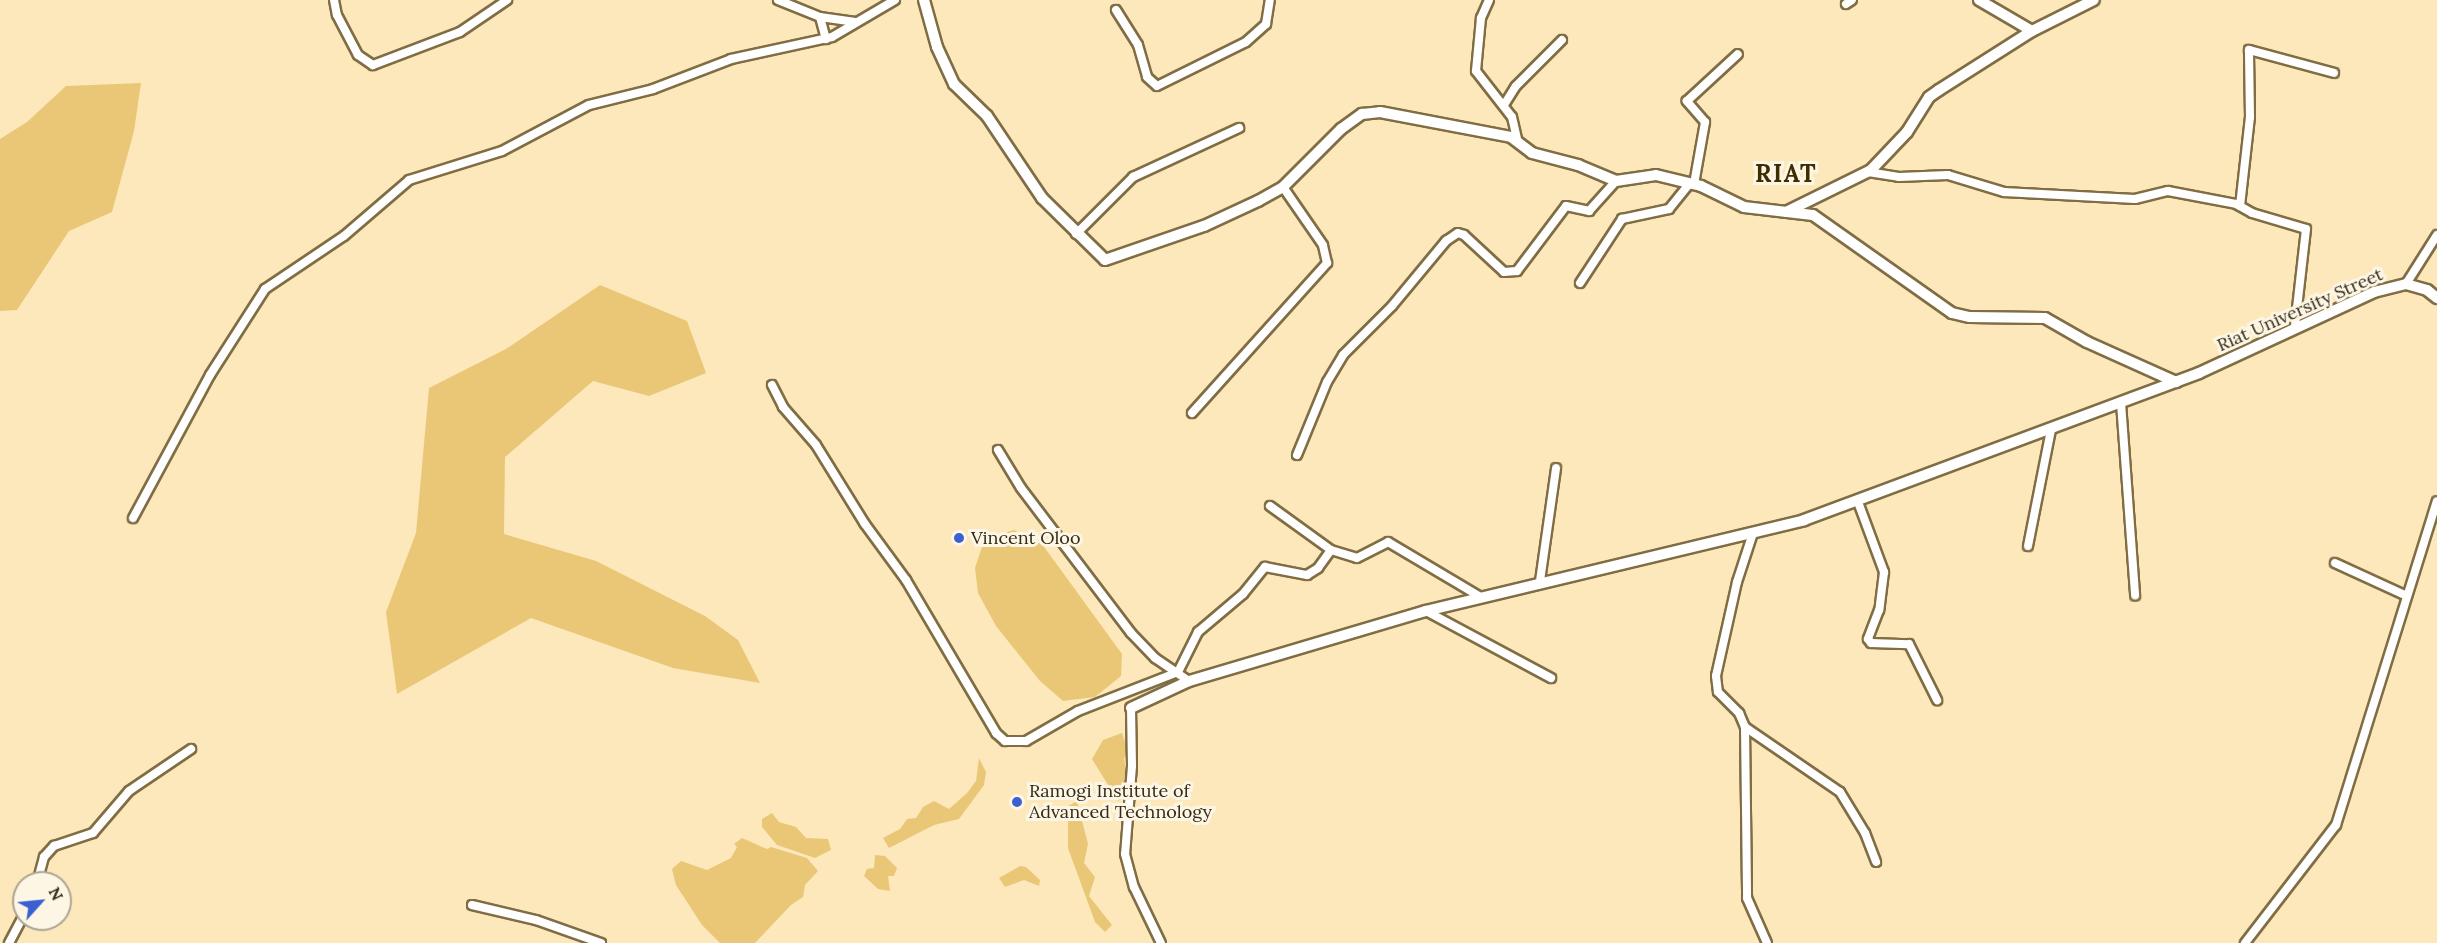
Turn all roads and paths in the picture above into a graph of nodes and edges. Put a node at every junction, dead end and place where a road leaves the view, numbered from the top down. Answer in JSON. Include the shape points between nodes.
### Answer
{"nodes":[{"id":1,"x":334,"y":0,"type":"edge"},
{"id":2,"x":507,"y":0,"type":"edge"},
{"id":3,"x":778,"y":0,"type":"edge"},
{"id":4,"x":895,"y":0,"type":"edge"},
{"id":5,"x":924,"y":0,"type":"edge"},
{"id":6,"x":1270,"y":0,"type":"edge"},
{"id":7,"x":1489,"y":0,"type":"edge"},
{"id":8,"x":1979,"y":0,"type":"edge"},
{"id":9,"x":2094,"y":0,"type":"edge"},
{"id":10,"x":1116,"y":10,"type":"dead end"},
{"id":11,"x":820,"y":17,"type":"junction"},
{"id":12,"x":854,"y":22,"type":"junction"},
{"id":13,"x":2032,"y":31,"type":"junction"},
{"id":14,"x":826,"y":39,"type":"junction"},
{"id":15,"x":1562,"y":40,"type":"dead end"},
{"id":16,"x":1738,"y":54,"type":"dead end"},
{"id":17,"x":2334,"y":73,"type":"dead end"},
{"id":18,"x":1504,"y":105,"type":"junction"},
{"id":19,"x":1239,"y":128,"type":"dead end"},
{"id":20,"x":1518,"y":142,"type":"junction"},
{"id":21,"x":1868,"y":172,"type":"junction"},
{"id":22,"x":1616,"y":181,"type":"junction"},
{"id":23,"x":1692,"y":184,"type":"junction"},
{"id":24,"x":1283,"y":187,"type":"junction"},
{"id":25,"x":2240,"y":206,"type":"junction"},
{"id":26,"x":1783,"y":213,"type":"junction"},
{"id":27,"x":1076,"y":234,"type":"junction"},
{"id":28,"x":2437,"y":235,"type":"edge"},
{"id":29,"x":1580,"y":283,"type":"dead end"},
{"id":30,"x":2406,"y":284,"type":"junction"},
{"id":31,"x":2437,"y":298,"type":"edge"},
{"id":32,"x":2295,"y":326,"type":"junction"},
{"id":33,"x":2176,"y":382,"type":"junction"},
{"id":34,"x":772,"y":385,"type":"dead end"},
{"id":35,"x":2121,"y":403,"type":"junction"},
{"id":36,"x":1192,"y":413,"type":"dead end"},
{"id":37,"x":2050,"y":430,"type":"junction"},
{"id":38,"x":998,"y":450,"type":"dead end"},
{"id":39,"x":1297,"y":455,"type":"dead end"},
{"id":40,"x":1556,"y":468,"type":"dead end"},
{"id":41,"x":2437,"y":501,"type":"edge"},
{"id":42,"x":1858,"y":502,"type":"junction"},
{"id":43,"x":1270,"y":507,"type":"dead end"},
{"id":44,"x":133,"y":518,"type":"dead end"},
{"id":45,"x":1753,"y":534,"type":"junction"},
{"id":46,"x":2028,"y":546,"type":"dead end"},
{"id":47,"x":1331,"y":550,"type":"junction"},
{"id":48,"x":2335,"y":563,"type":"dead end"},
{"id":49,"x":1540,"y":581,"type":"junction"},
{"id":50,"x":2135,"y":595,"type":"dead end"},
{"id":51,"x":1479,"y":596,"type":"junction"},
{"id":52,"x":2407,"y":596,"type":"junction"},
{"id":53,"x":1426,"y":611,"type":"junction"},
{"id":54,"x":1179,"y":672,"type":"junction"},
{"id":55,"x":1551,"y":678,"type":"dead end"},
{"id":56,"x":1190,"y":681,"type":"junction"},
{"id":57,"x":1937,"y":700,"type":"dead end"},
{"id":58,"x":1131,"y":708,"type":"joint"},
{"id":59,"x":1745,"y":727,"type":"junction"},
{"id":60,"x":191,"y":749,"type":"dead end"},
{"id":61,"x":1876,"y":862,"type":"dead end"},
{"id":62,"x":40,"y":871,"type":"edge"},
{"id":63,"x":472,"y":905,"type":"dead end"},
{"id":64,"x":601,"y":943,"type":"edge"},
{"id":65,"x":1161,"y":943,"type":"edge"},
{"id":66,"x":1767,"y":943,"type":"edge"},
{"id":67,"x":2245,"y":943,"type":"edge"}],
"edges":[{"from":1,"to":2,"type":"street","via":[[337,15],[358,55],[373,65],[460,32]]},
{"from":3,"to":11,"type":"street"},
{"from":4,"to":12,"type":"street"},
{"from":5,"to":27,"type":"street","via":[[937,47],[954,84],[987,116],[1042,198]]},
{"from":6,"to":10,"type":"street","via":[[1266,24],[1246,42],[1157,86],[1147,77],[1138,45]]},
{"from":7,"to":18,"type":"street","via":[[1481,18],[1476,71]]},
{"from":8,"to":13,"type":"street"},
{"from":9,"to":13,"type":"street"},
{"from":11,"to":12,"type":"street"},
{"from":11,"to":14,"type":"street"},
{"from":12,"to":14,"type":"street"},
{"from":13,"to":21,"type":"street","via":[[1929,98],[1907,132]]},
{"from":14,"to":44,"type":"street","via":[[731,59],[653,89],[589,105],[502,151],[409,180],[344,236],[265,289],[210,375]]},
{"from":15,"to":18,"type":"street","via":[[1516,86]]},
{"from":16,"to":23,"type":"street","via":[[1688,101],[1705,120]]},
{"from":17,"to":25,"type":"street","via":[[2249,50],[2250,117]]},
{"from":18,"to":20,"type":"street"},
{"from":19,"to":27,"type":"street","via":[[1133,177]]},
{"from":20,"to":22,"type":"street","via":[[1541,157],[1578,165]]},
{"from":20,"to":24,"type":"street","via":[[1483,130],[1440,126],[1380,112],[1362,114],[1314,153]]},
{"from":21,"to":25,"type":"street","via":[[1899,177],[1948,175],[2004,192],[2135,200],[2168,191]]},
{"from":21,"to":26,"type":"street"},
{"from":22,"to":23,"type":"street","via":[[1649,174]]},
{"from":22,"to":39,"type":"street","via":[[1589,211],[1566,206],[1517,271],[1504,272],[1464,235],[1458,233],[1446,241],[1392,306],[1343,355],[1327,382]]},
{"from":23,"to":26,"type":"street","via":[[1744,207]]},
{"from":23,"to":29,"type":"street","via":[[1669,209],[1622,219]]},
{"from":24,"to":27,"type":"street","via":[[1204,226],[1115,259],[1100,257]]},
{"from":24,"to":36,"type":"street","via":[[1323,245],[1327,263]]},
{"from":25,"to":32,"type":"street","via":[[2308,231]]},
{"from":26,"to":33,"type":"street","via":[[1817,217],[1866,256],[1952,313],[1970,317],[2045,318],[2087,342]]},
{"from":28,"to":30,"type":"street"},
{"from":30,"to":31,"type":"street","name":"Riat University Street"},
{"from":30,"to":32,"type":"street","name":"Riat University Street","via":[[2374,292]]},
{"from":32,"to":33,"type":"street","name":"Riat University Street"},
{"from":33,"to":35,"type":"street","name":"Riat University Street"},
{"from":34,"to":54,"type":"street","via":[[783,407],[816,445],[865,525],[906,580],[1000,738],[1026,741],[1078,711]]},
{"from":35,"to":37,"type":"street","name":"Riat University Street"},
{"from":35,"to":50,"type":"street"},
{"from":37,"to":42,"type":"street","name":"Riat University Street"},
{"from":37,"to":46,"type":"street"},
{"from":38,"to":54,"type":"street","via":[[1131,633],[1155,658]]},
{"from":40,"to":49,"type":"street"},
{"from":41,"to":52,"type":"street"},
{"from":42,"to":45,"type":"street","name":"Riat University Street"},
{"from":42,"to":57,"type":"street","via":[[1884,572],[1879,610],[1868,639],[1871,643],[1909,644]]},
{"from":43,"to":47,"type":"street"},
{"from":45,"to":49,"type":"street","name":"Riat University Street"},
{"from":45,"to":59,"type":"street","via":[[1737,582],[1716,676],[1718,692],[1739,713]]},
{"from":47,"to":51,"type":"street","via":[[1357,558],[1388,542]]},
{"from":47,"to":54,"type":"street","via":[[1318,568],[1307,575],[1265,567],[1243,594],[1198,632]]},
{"from":48,"to":52,"type":"street"},
{"from":49,"to":51,"type":"street","name":"Riat University Street"},
{"from":51,"to":53,"type":"street","name":"Riat University Street"},
{"from":52,"to":67,"type":"street","via":[[2336,825]]},
{"from":53,"to":55,"type":"street"},
{"from":53,"to":56,"type":"street","name":"Riat University Street"},
{"from":54,"to":56,"type":"street"},
{"from":56,"to":58,"type":"street","name":"Riat University Street"},
{"from":58,"to":65,"type":"street","via":[[1131,775],[1123,840],[1134,887]]},
{"from":59,"to":61,"type":"street","via":[[1840,792],[1865,833]]},
{"from":59,"to":66,"type":"street","via":[[1747,897]]},
{"from":60,"to":62,"type":"street","via":[[129,791],[93,833],[54,846],[44,857]]},
{"from":63,"to":64,"type":"street","via":[[536,920]]}]}
